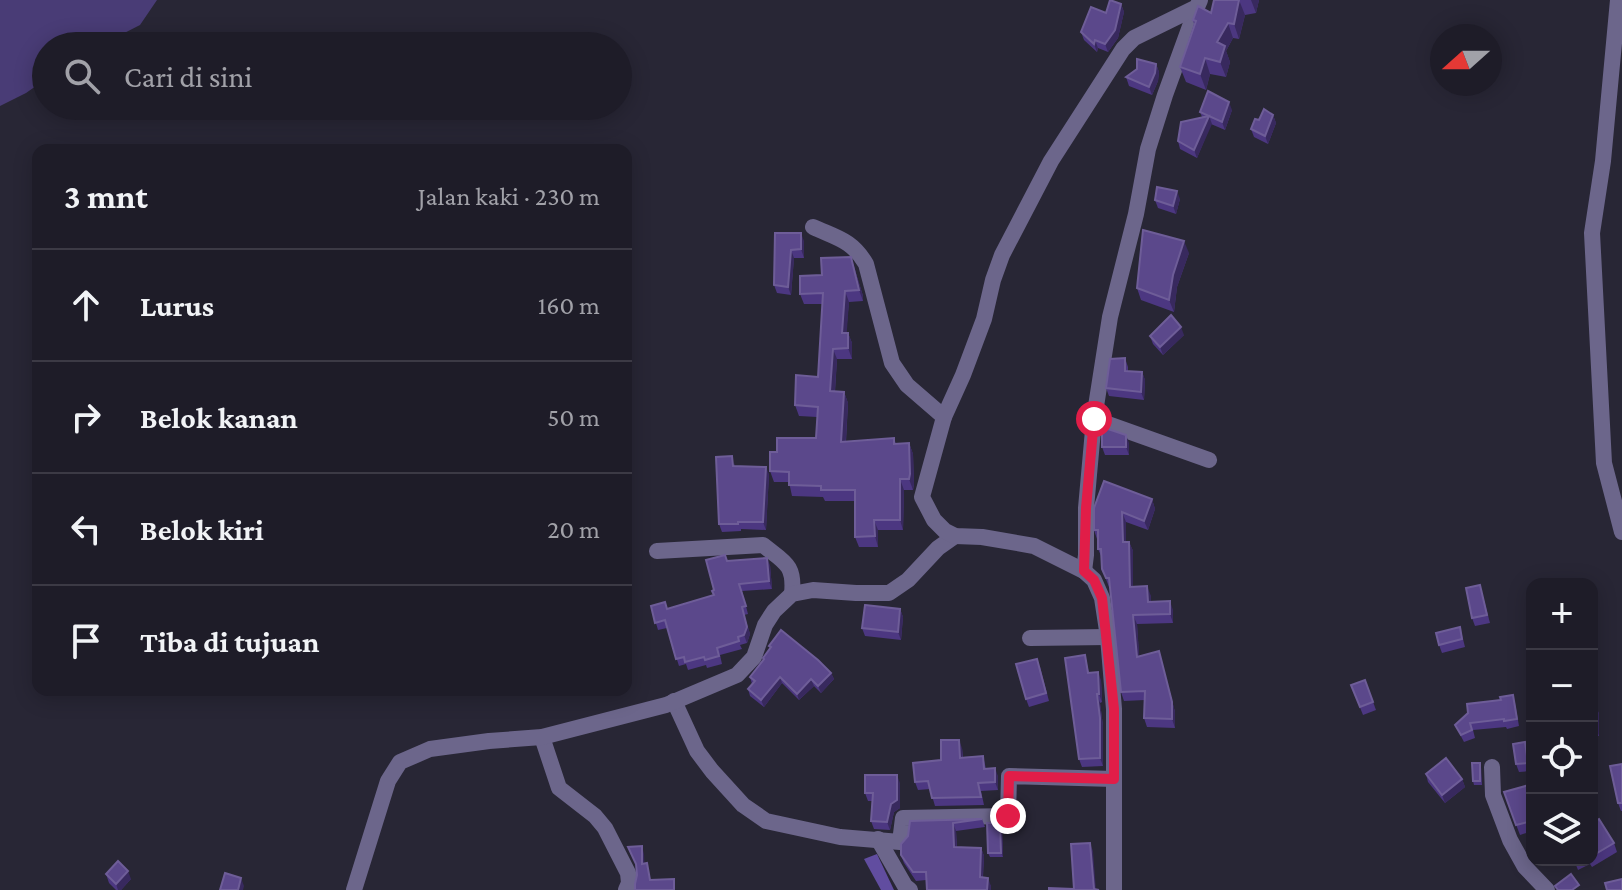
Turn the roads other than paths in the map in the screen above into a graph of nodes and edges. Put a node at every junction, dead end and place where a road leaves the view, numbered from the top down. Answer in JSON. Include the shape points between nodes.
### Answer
{"nodes":[{"id":1,"x":1618,"y":0,"type":"edge"},
{"id":2,"x":1198,"y":4,"type":"edge"},
{"id":3,"x":813,"y":227,"type":"dead end"},
{"id":4,"x":944,"y":417,"type":"junction"},
{"id":5,"x":1094,"y":419,"type":"junction"},
{"id":6,"x":1209,"y":460,"type":"dead end"},
{"id":7,"x":1622,"y":532,"type":"edge"},
{"id":8,"x":955,"y":536,"type":"junction"},
{"id":9,"x":657,"y":551,"type":"dead end"},
{"id":10,"x":1084,"y":571,"type":"junction"},
{"id":11,"x":792,"y":594,"type":"junction"},
{"id":12,"x":1108,"y":637,"type":"junction"},
{"id":13,"x":1030,"y":638,"type":"dead end"},
{"id":14,"x":674,"y":701,"type":"junction"},
{"id":15,"x":542,"y":737,"type":"junction"},
{"id":16,"x":1492,"y":767,"type":"dead end"},
{"id":17,"x":1114,"y":779,"type":"junction"},
{"id":18,"x":878,"y":839,"type":"junction"},
{"id":19,"x":354,"y":890,"type":"edge"},
{"id":20,"x":626,"y":890,"type":"edge"},
{"id":21,"x":910,"y":890,"type":"edge"},
{"id":22,"x":1114,"y":890,"type":"edge"},
{"id":23,"x":1547,"y":890,"type":"edge"}],
"edges":[{"from":1,"to":7,"type":"street","via":[[1592,233],[1604,463]]},
{"from":2,"to":4,"type":"street","via":[[1123,49],[1051,161],[1002,255],[984,319]]},
{"from":2,"to":5,"type":"street","via":[[1148,149],[1110,317]]},
{"from":3,"to":4,"type":"street","via":[[852,245],[861,255],[892,363],[907,385]]},
{"from":4,"to":8,"type":"street","via":[[922,497],[934,520]]},
{"from":5,"to":6,"type":"street"},
{"from":5,"to":10,"type":"street"},
{"from":8,"to":10,"type":"street","via":[[1034,546]]},
{"from":8,"to":11,"type":"street","via":[[889,593]]},
{"from":9,"to":11,"type":"street","via":[[763,545],[788,567]]},
{"from":10,"to":12,"type":"street","via":[[1102,598]]},
{"from":11,"to":14,"type":"street","via":[[774,611],[754,657],[737,675]]},
{"from":12,"to":13,"type":"street"},
{"from":12,"to":17,"type":"street"},
{"from":14,"to":15,"type":"street"},
{"from":14,"to":18,"type":"street","via":[[712,771],[766,821],[840,837]]},
{"from":15,"to":19,"type":"street","via":[[430,749],[400,762],[388,781]]},
{"from":15,"to":20,"type":"street","via":[[559,788],[605,828],[628,873]]},
{"from":16,"to":23,"type":"street","via":[[1493,795],[1510,840],[1525,867]]},
{"from":17,"to":18,"type":"street","via":[[1009,776],[1008,816],[903,818],[900,842]]},
{"from":17,"to":22,"type":"street"},
{"from":18,"to":21,"type":"street"}]}
